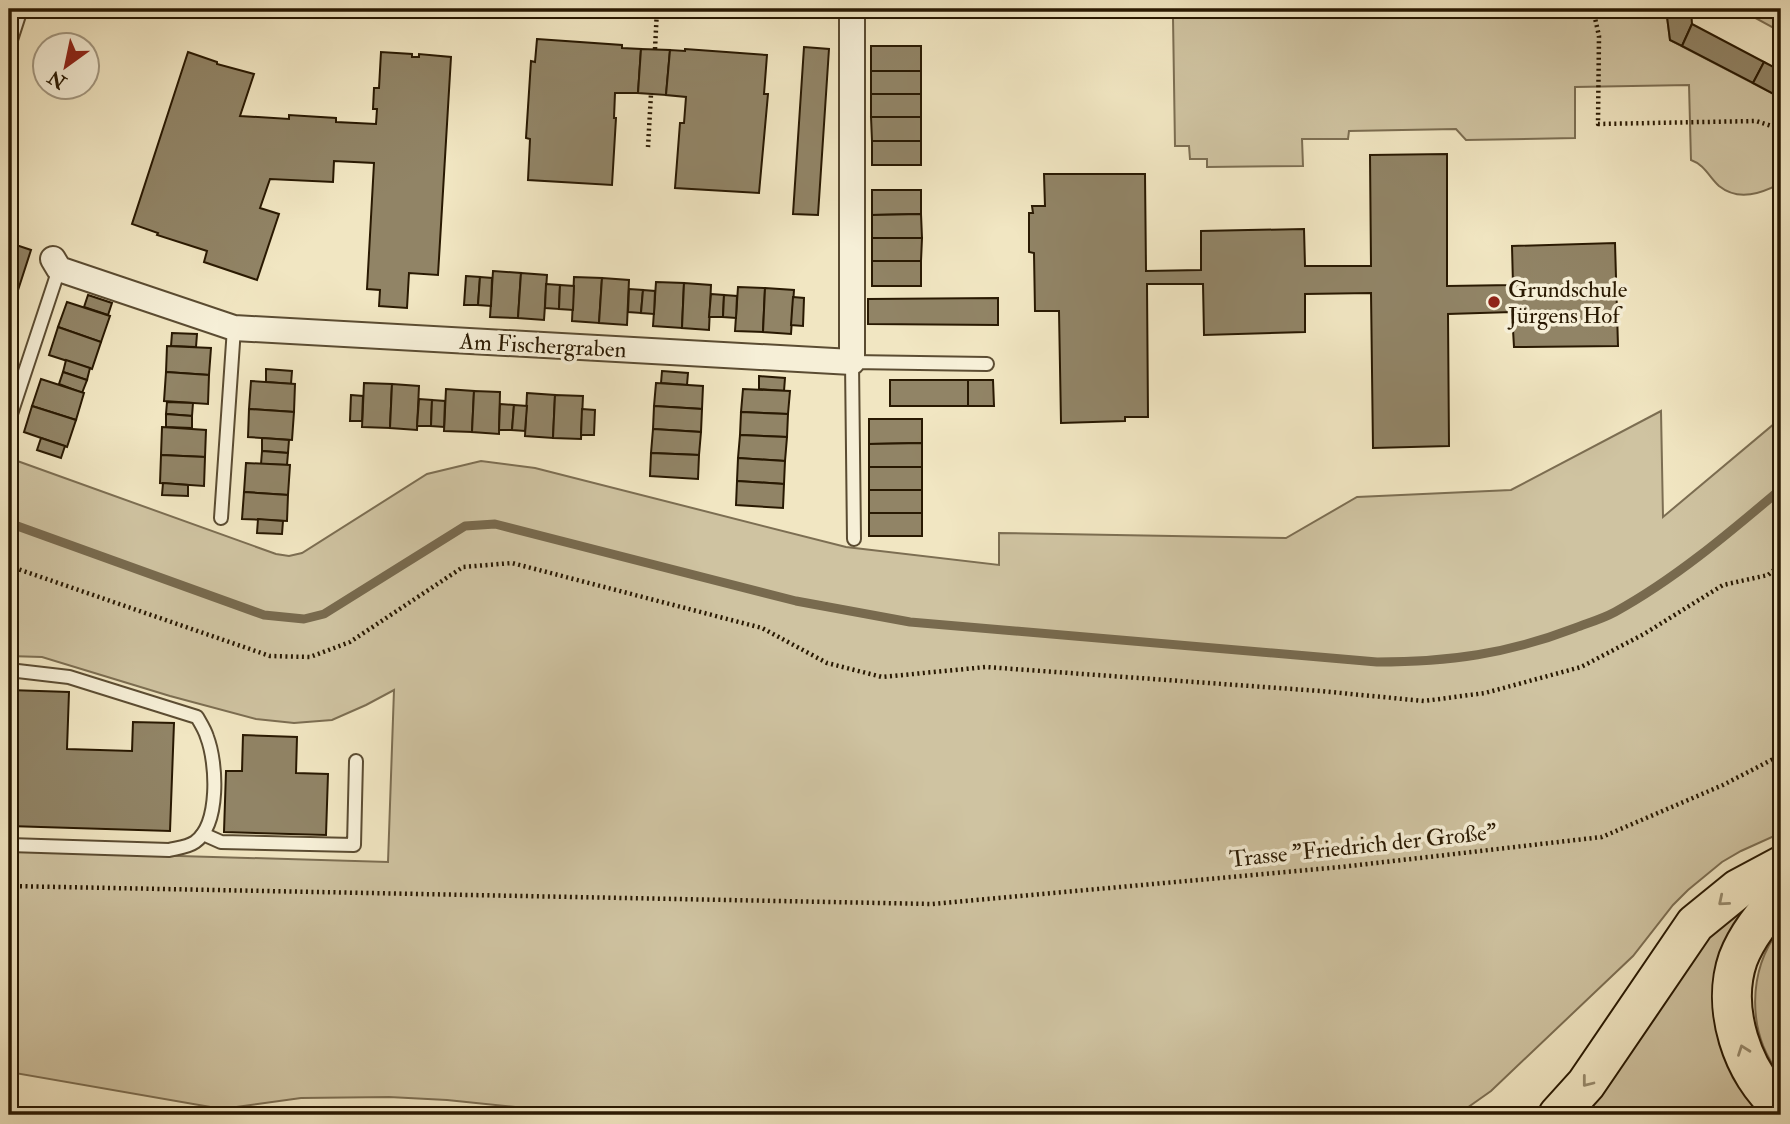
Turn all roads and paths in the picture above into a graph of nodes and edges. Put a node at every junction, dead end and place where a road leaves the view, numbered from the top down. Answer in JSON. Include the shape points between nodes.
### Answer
{"nodes":[{"id":1,"x":21,"y":9,"type":"edge"},
{"id":2,"x":657,"y":9,"type":"edge"},
{"id":3,"x":852,"y":9,"type":"edge"},
{"id":4,"x":1593,"y":9,"type":"edge"},
{"id":5,"x":9,"y":46,"type":"edge"},
{"id":6,"x":655,"y":50,"type":"dead end"},
{"id":7,"x":651,"y":94,"type":"dead end"},
{"id":8,"x":1781,"y":129,"type":"edge"},
{"id":9,"x":648,"y":147,"type":"dead end"},
{"id":10,"x":56,"y":264,"type":"joint"},
{"id":11,"x":234,"y":328,"type":"junction"},
{"id":12,"x":852,"y":362,"type":"junction"},
{"id":13,"x":988,"y":364,"type":"dead end"},
{"id":14,"x":9,"y":420,"type":"edge"},
{"id":15,"x":221,"y":518,"type":"dead end"},
{"id":16,"x":854,"y":540,"type":"dead end"},
{"id":17,"x":1781,"y":564,"type":"edge"},
{"id":18,"x":9,"y":566,"type":"edge"},
{"id":19,"x":9,"y":670,"type":"edge"},
{"id":20,"x":1781,"y":755,"type":"edge"},
{"id":21,"x":356,"y":761,"type":"dead end"},
{"id":22,"x":202,"y":834,"type":"junction"},
{"id":23,"x":9,"y":845,"type":"edge"},
{"id":24,"x":1781,"y":866,"type":"edge"},
{"id":25,"x":9,"y":886,"type":"edge"},
{"id":26,"x":1781,"y":898,"type":"edge"},
{"id":27,"x":1781,"y":1106,"type":"edge"},
{"id":28,"x":1558,"y":1115,"type":"edge"}],
"edges":[{"from":1,"to":5,"type":"lane"},
{"from":2,"to":6,"type":"path"},
{"from":3,"to":12,"type":"street"},
{"from":4,"to":8,"type":"path","via":[[1599,36],[1598,124],[1756,121]]},
{"from":7,"to":9,"type":"path"},
{"from":10,"to":11,"type":"street","name":"Am Fischergraben"},
{"from":10,"to":14,"type":"lane","name":"Am Fischergraben"},
{"from":11,"to":12,"type":"street","name":"Am Fischergraben"},
{"from":11,"to":15,"type":"lane"},
{"from":12,"to":13,"type":"lane"},
{"from":12,"to":16,"type":"lane"},
{"from":17,"to":18,"type":"path","via":[[1768,575],[1723,584],[1581,667],[1485,693],[1424,701],[986,667],[882,677],[827,663],[762,628],[512,563],[463,567],[350,642],[310,657],[270,656]]},
{"from":19,"to":22,"type":"lane","via":[[69,677],[197,717],[208,738],[214,781],[210,820]]},
{"from":20,"to":25,"type":"path","name":"Trasse \"Friedrich der Große\"","via":[[1602,836],[1341,867],[932,904]]},
{"from":21,"to":22,"type":"lane","via":[[354,845],[221,842]]},
{"from":22,"to":23,"type":"lane","via":[[194,844],[169,850]]},
{"from":24,"to":28,"type":"highway","one_way":true,"via":[[1738,888],[1695,924],[1586,1084]]},
{"from":27,"to":26,"type":"highway","one_way":true,"via":[[1749,1066],[1735,1026],[1733,990],[1738,960]]}]}
